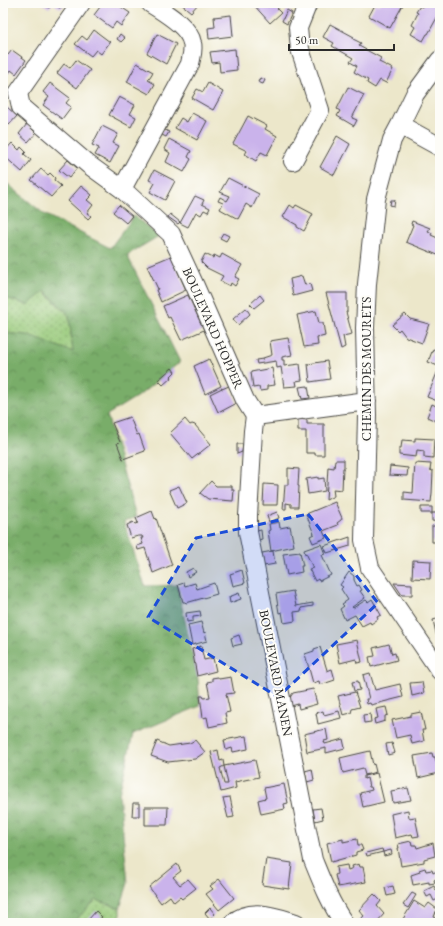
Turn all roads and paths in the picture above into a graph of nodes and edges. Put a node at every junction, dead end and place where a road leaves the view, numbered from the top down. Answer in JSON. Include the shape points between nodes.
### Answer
{"nodes":[{"id":1,"x":81,"y":3,"type":"edge"},
{"id":2,"x":150,"y":3,"type":"edge"},
{"id":3,"x":308,"y":3,"type":"edge"},
{"id":4,"x":440,"y":60,"type":"edge"},
{"id":5,"x":400,"y":125,"type":"junction"},
{"id":6,"x":440,"y":147,"type":"edge"},
{"id":7,"x":293,"y":161,"type":"dead end"},
{"id":8,"x":122,"y":189,"type":"junction"},
{"id":9,"x":367,"y":401,"type":"junction"},
{"id":10,"x":255,"y":416,"type":"junction"},
{"id":11,"x":440,"y":671,"type":"edge"},
{"id":12,"x":233,"y":923,"type":"edge"},
{"id":13,"x":296,"y":923,"type":"edge"},
{"id":14,"x":344,"y":923,"type":"edge"}],
"edges":[{"from":1,"to":8,"type":"street","name":"BOULEVARD HOPPER","via":[[18,93],[21,107],[89,165]]},
{"from":2,"to":8,"type":"street","via":[[189,34],[192,54],[190,64]]},
{"from":3,"to":7,"type":"street","via":[[298,28],[300,48],[320,110]]},
{"from":4,"to":5,"type":"street","name":"CHEMIN DES MOURETS","via":[[416,94]]},
{"from":5,"to":6,"type":"street"},
{"from":5,"to":9,"type":"street","name":"CHEMIN DES MOURETS","via":[[392,140],[376,198],[365,328]]},
{"from":8,"to":10,"type":"street","name":"BOULEVARD HOPPER","via":[[171,234],[245,400]]},
{"from":9,"to":10,"type":"street"},
{"from":9,"to":11,"type":"street","name":"CHEMIN DES MOURETS","via":[[364,540],[370,568]]},
{"from":10,"to":14,"type":"street","name":"BOULEVARD MANEN","via":[[248,532],[313,860],[325,889]]},
{"from":12,"to":13,"type":"street","via":[[249,915],[265,914]]}]}
